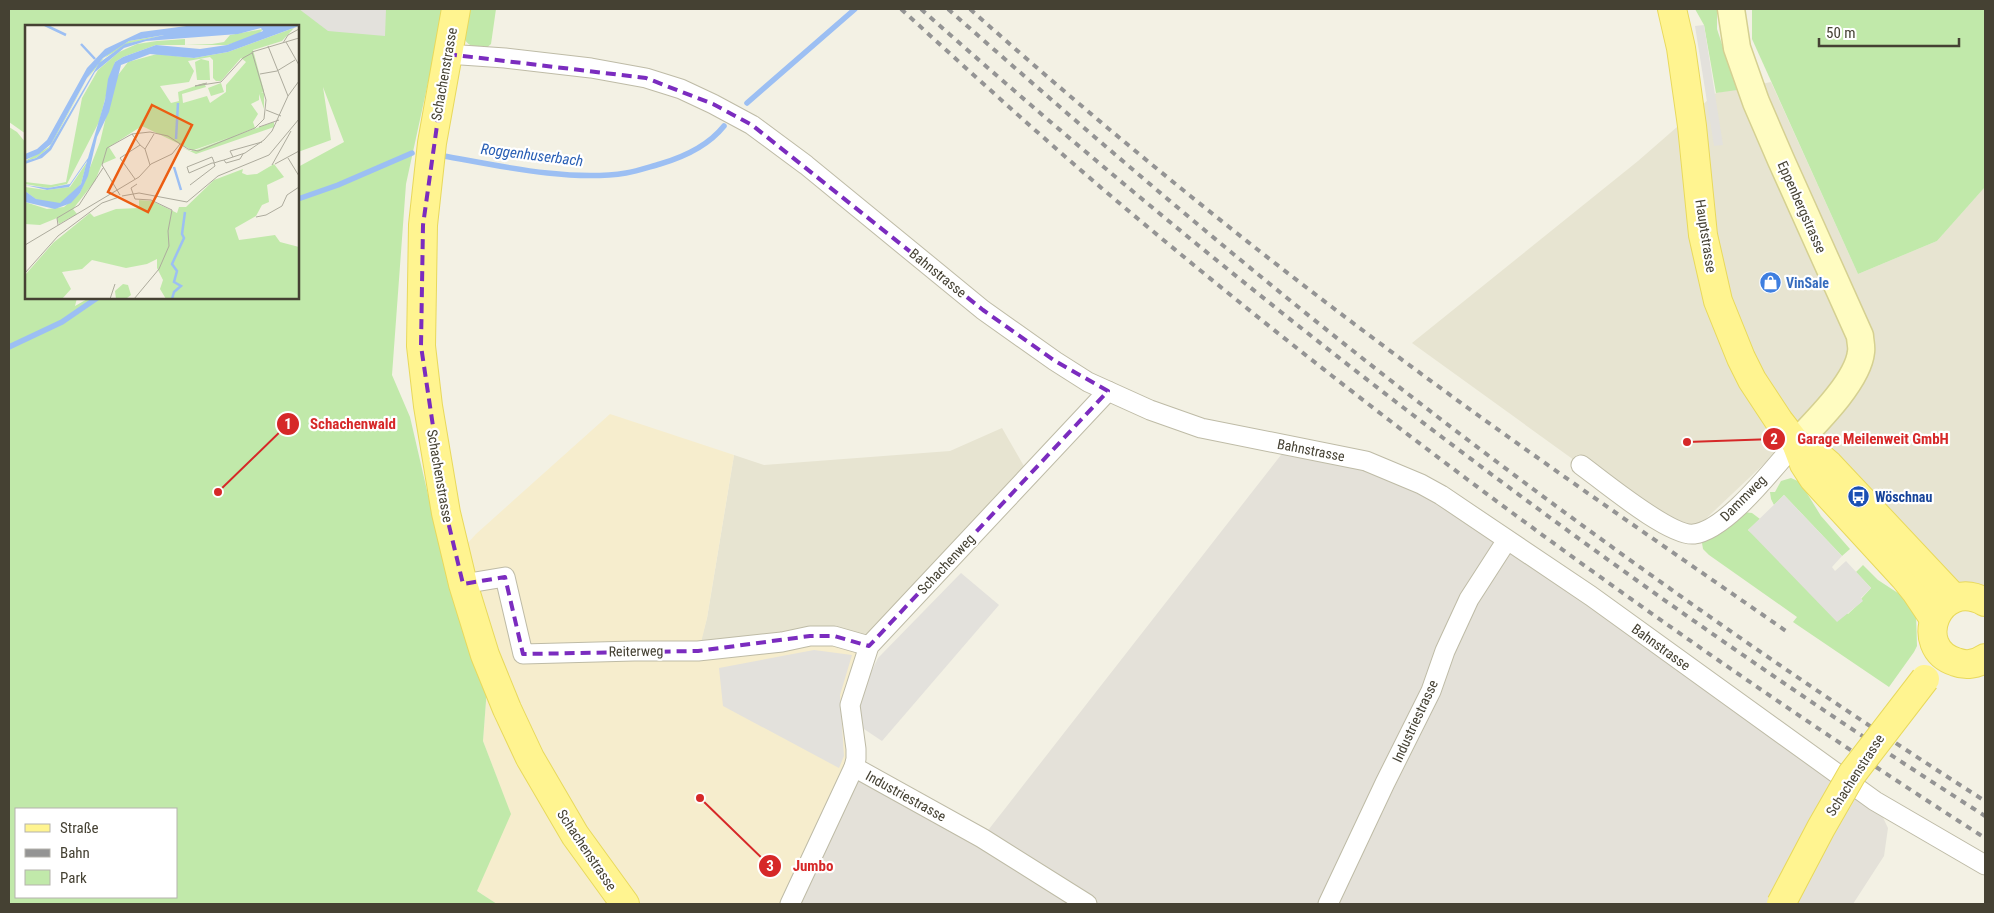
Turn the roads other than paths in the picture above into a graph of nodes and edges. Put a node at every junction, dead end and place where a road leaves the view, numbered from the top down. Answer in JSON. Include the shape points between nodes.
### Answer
{"nodes":[{"id":1,"x":456,"y":9,"type":"edge"},
{"id":2,"x":1672,"y":9,"type":"edge"},
{"id":3,"x":1731,"y":9,"type":"edge"},
{"id":4,"x":448,"y":54,"type":"junction"},
{"id":5,"x":1108,"y":391,"type":"junction"},
{"id":6,"x":1796,"y":443,"type":"junction"},
{"id":7,"x":1581,"y":465,"type":"dead end"},
{"id":8,"x":1507,"y":540,"type":"junction"},
{"id":9,"x":463,"y":584,"type":"junction"},
{"id":10,"x":1954,"y":598,"type":"junction"},
{"id":11,"x":1985,"y":602,"type":"edge"},
{"id":12,"x":1934,"y":620,"type":"junction"},
{"id":13,"x":869,"y":646,"type":"junction"},
{"id":14,"x":1944,"y":655,"type":"junction"},
{"id":15,"x":1984,"y":660,"type":"edge"},
{"id":16,"x":854,"y":767,"type":"junction"},
{"id":17,"x":1985,"y":865,"type":"edge"},
{"id":18,"x":625,"y":904,"type":"edge"},
{"id":19,"x":790,"y":904,"type":"edge"},
{"id":20,"x":1087,"y":904,"type":"edge"},
{"id":21,"x":1328,"y":904,"type":"edge"},
{"id":22,"x":1781,"y":904,"type":"edge"}],
"edges":[{"from":1,"to":4,"type":"main road","name":"Schachenstrasse"},
{"from":2,"to":6,"type":"main road","name":"Hauptstrasse","via":[[1692,126],[1703,235],[1718,300],[1752,380]]},
{"from":3,"to":6,"type":"street","name":"Eppenbergstrasse","via":[[1737,48],[1756,102],[1860,336],[1862,351],[1857,367],[1828,410]]},
{"from":4,"to":5,"type":"street","name":"Bahnstrasse","via":[[505,58],[646,78],[713,104],[752,125],[820,176],[983,310],[1055,361]]},
{"from":4,"to":9,"type":"main road","name":"Schachenstrasse","via":[[432,143],[423,225],[421,346],[446,513]]},
{"from":5,"to":8,"type":"street","name":"Bahnstrasse","via":[[1201,428],[1366,461],[1441,495]]},
{"from":5,"to":13,"type":"street","name":"Schachenweg"},
{"from":6,"to":7,"type":"street","name":"Dammweg","via":[[1722,521],[1696,534],[1682,533],[1666,525]]},
{"from":6,"to":10,"type":"main road","name":"Hauptstrasse","via":[[1829,465]]},
{"from":6,"to":12,"type":"main road","name":"Hauptstrasse","via":[[1814,478],[1904,577]]},
{"from":8,"to":17,"type":"street","name":"Bahnstrasse","via":[[1591,596],[1875,801]]},
{"from":8,"to":21,"type":"street","name":"Industriestrasse","via":[[1469,599],[1431,691]]},
{"from":9,"to":13,"type":"street","name":"Reiterweg","via":[[506,578],[523,654],[698,651],[810,636],[834,636]]},
{"from":9,"to":18,"type":"main road","name":"Schachenstrasse","via":[[485,655],[530,758],[575,835]]},
{"from":10,"to":11,"type":"main road","via":[[1975,597]]},
{"from":10,"to":12,"type":"main road","via":[[1938,610]]},
{"from":12,"to":14,"type":"main road","via":[[1933,639]]},
{"from":13,"to":16,"type":"street","name":"Schachenweg","via":[[850,705],[856,749]]},
{"from":14,"to":15,"type":"main road","via":[[1958,663]]},
{"from":14,"to":22,"type":"main road","name":"Schachenstrasse","bridge":true,"via":[[1852,774]]},
{"from":16,"to":19,"type":"street","name":"Industriestrasse"},
{"from":16,"to":20,"type":"street","name":"Industriestrasse","via":[[982,838]]}]}
